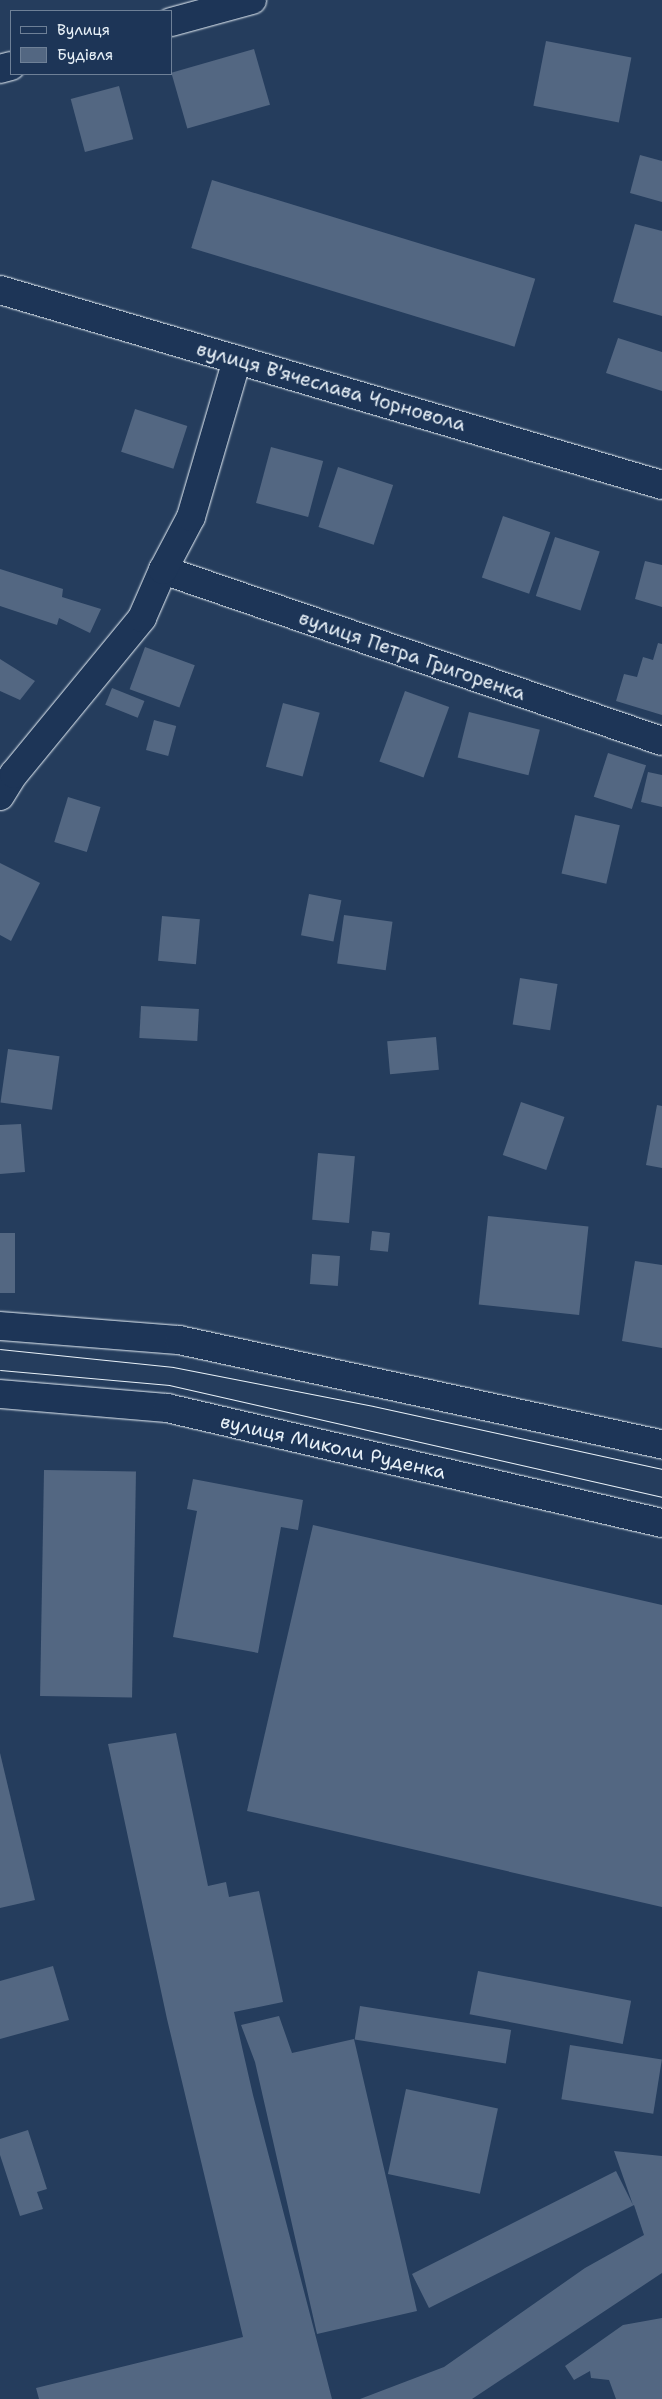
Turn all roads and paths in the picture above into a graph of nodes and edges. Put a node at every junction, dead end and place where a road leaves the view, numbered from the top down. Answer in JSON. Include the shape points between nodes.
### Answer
{"nodes":[{"id":1,"x":252,"y":0,"type":"edge"},
{"id":2,"x":172,"y":22,"type":"edge"},
{"id":3,"x":0,"y":290,"type":"edge"},
{"id":4,"x":237,"y":360,"type":"junction"},
{"id":5,"x":662,"y":485,"type":"edge"},
{"id":6,"x":163,"y":570,"type":"junction"},
{"id":7,"x":662,"y":741,"type":"edge"},
{"id":8,"x":0,"y":796,"type":"edge"},
{"id":9,"x":0,"y":1326,"type":"edge"},
{"id":10,"x":0,"y":1394,"type":"edge"},
{"id":11,"x":662,"y":1444,"type":"edge"},
{"id":12,"x":662,"y":1524,"type":"edge"}],
"edges":[{"from":1,"to":2,"type":"street"},
{"from":3,"to":4,"type":"street","name":"вулиця В'ячеслава Чорновола"},
{"from":4,"to":5,"type":"street","name":"вулиця В'ячеслава Чорновола"},
{"from":4,"to":6,"type":"street","via":[[191,517]]},
{"from":6,"to":7,"type":"street","name":"вулиця Петра Григоренка"},
{"from":6,"to":8,"type":"street","via":[[142,618],[14,774]]},
{"from":9,"to":11,"type":"street","via":[[179,1340]]},
{"from":10,"to":12,"type":"street","name":"вулиця Миколи Руденка","via":[[167,1408]]}]}
